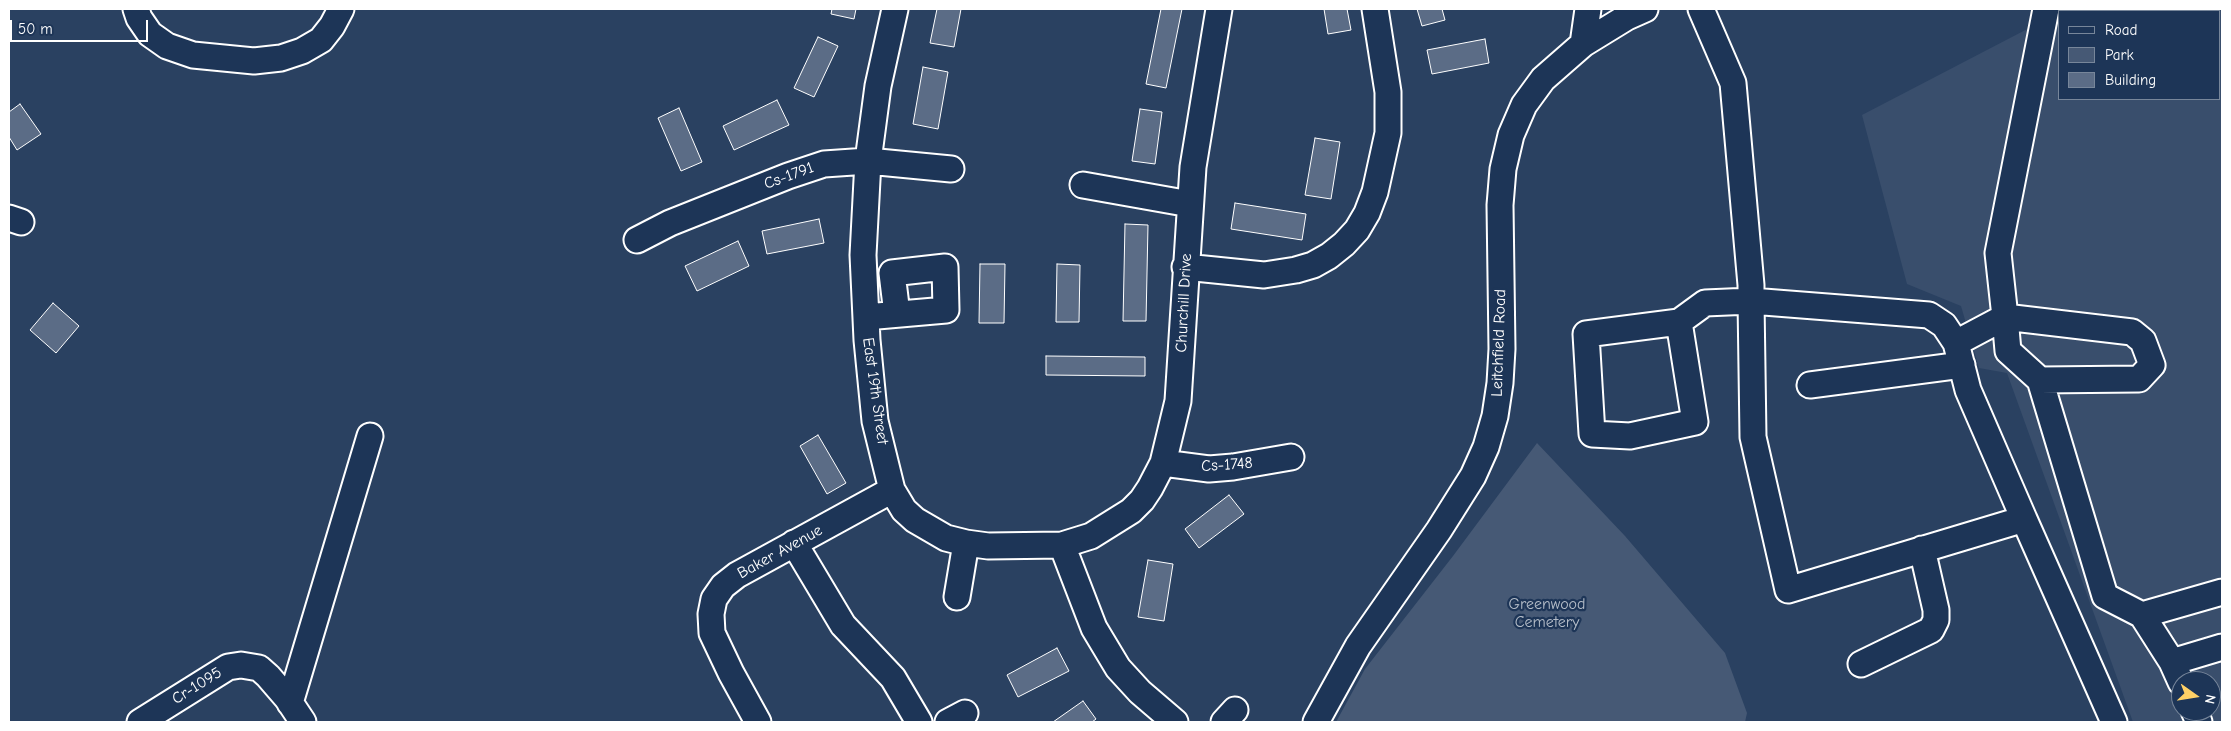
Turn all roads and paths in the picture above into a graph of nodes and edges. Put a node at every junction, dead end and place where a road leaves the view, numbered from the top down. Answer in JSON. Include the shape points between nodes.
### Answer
{"nodes":[{"id":1,"x":136,"y":9,"type":"edge"},
{"id":2,"x":341,"y":9,"type":"edge"},
{"id":3,"x":895,"y":9,"type":"edge"},
{"id":4,"x":1219,"y":9,"type":"edge"},
{"id":5,"x":1375,"y":9,"type":"edge"},
{"id":6,"x":1588,"y":9,"type":"edge"},
{"id":7,"x":1645,"y":9,"type":"edge"},
{"id":8,"x":1701,"y":9,"type":"edge"},
{"id":9,"x":2046,"y":9,"type":"edge"},
{"id":10,"x":1583,"y":44,"type":"junction"},
{"id":11,"x":868,"y":160,"type":"junction"},
{"id":12,"x":951,"y":169,"type":"dead end"},
{"id":13,"x":1083,"y":185,"type":"dead end"},
{"id":14,"x":1190,"y":204,"type":"junction"},
{"id":15,"x":637,"y":240,"type":"dead end"},
{"id":16,"x":1185,"y":268,"type":"junction"},
{"id":17,"x":1751,"y":301,"type":"junction"},
{"id":18,"x":897,"y":314,"type":"dead end"},
{"id":19,"x":866,"y":317,"type":"junction"},
{"id":20,"x":2005,"y":317,"type":"junction"},
{"id":21,"x":1679,"y":322,"type":"junction"},
{"id":22,"x":1959,"y":354,"type":"junction"},
{"id":23,"x":2040,"y":380,"type":"junction"},
{"id":24,"x":1810,"y":385,"type":"dead end"},
{"id":25,"x":370,"y":436,"type":"dead end"},
{"id":26,"x":1291,"y":457,"type":"dead end"},
{"id":27,"x":1163,"y":463,"type":"junction"},
{"id":28,"x":892,"y":490,"type":"junction"},
{"id":29,"x":2024,"y":519,"type":"junction"},
{"id":30,"x":966,"y":543,"type":"junction"},
{"id":31,"x":794,"y":544,"type":"junction"},
{"id":32,"x":1062,"y":545,"type":"junction"},
{"id":33,"x":1922,"y":549,"type":"junction"},
{"id":34,"x":2222,"y":592,"type":"edge"},
{"id":35,"x":957,"y":597,"type":"dead end"},
{"id":36,"x":2142,"y":615,"type":"junction"},
{"id":37,"x":2222,"y":647,"type":"edge"},
{"id":38,"x":1861,"y":664,"type":"dead end"},
{"id":39,"x":2175,"y":671,"type":"edge"},
{"id":40,"x":2178,"y":671,"type":"edge"},
{"id":41,"x":296,"y":712,"type":"edge"},
{"id":42,"x":140,"y":722,"type":"edge"},
{"id":43,"x":758,"y":722,"type":"edge"},
{"id":44,"x":919,"y":722,"type":"edge"},
{"id":45,"x":1175,"y":722,"type":"edge"},
{"id":46,"x":1316,"y":722,"type":"edge"},
{"id":47,"x":2114,"y":722,"type":"edge"}],
"edges":[{"from":1,"to":2,"type":"street","via":[[150,34],[167,46],[193,55],[254,61],[281,58],[321,40]]},
{"from":3,"to":11,"type":"street","name":"East 19th Street","via":[[878,86]]},
{"from":4,"to":14,"type":"street","name":"Churchill Drive"},
{"from":5,"to":16,"type":"street","via":[[1388,92],[1388,133],[1376,192],[1357,230],[1329,256],[1296,270],[1264,275]]},
{"from":6,"to":10,"type":"street"},
{"from":7,"to":10,"type":"street","name":"Leitchfield Road"},
{"from":8,"to":17,"type":"street","via":[[1733,82]]},
{"from":9,"to":20,"type":"street","via":[[1998,252]]},
{"from":10,"to":46,"type":"street","name":"Leitchfield Road","via":[[1543,79],[1524,105],[1511,136],[1503,169],[1500,383],[1496,416],[1486,447],[1473,476],[1439,530],[1358,646]]},
{"from":11,"to":12,"type":"street","name":"Cs-1791"},
{"from":11,"to":15,"type":"street","name":"Cs-1791","via":[[824,164],[788,176],[670,223]]},
{"from":11,"to":19,"type":"street","name":"East 19th Street","via":[[863,255]]},
{"from":13,"to":14,"type":"street"},
{"from":14,"to":16,"type":"street","name":"Churchill Drive"},
{"from":16,"to":27,"type":"street","name":"Churchill Drive","via":[[1178,400]]},
{"from":17,"to":21,"type":"street","via":[[1705,304]]},
{"from":17,"to":22,"type":"street","via":[[1929,316],[1944,324]]},
{"from":17,"to":33,"type":"street","via":[[1753,438],[1788,590]]},
{"from":18,"to":19,"type":"street"},
{"from":19,"to":28,"type":"street","name":"East 19th Street","via":[[875,421]]},
{"from":20,"to":22,"type":"street"},
{"from":20,"to":23,"type":"street","via":[[2008,351]]},
{"from":20,"to":23,"type":"street","via":[[2132,332],[2143,341],[2152,364],[2139,379]]},
{"from":21,"to":21,"type":"street","via":[[1586,334],[1592,434],[1630,436],[1695,422]]},
{"from":22,"to":24,"type":"street"},
{"from":22,"to":29,"type":"street","via":[[1968,390]]},
{"from":23,"to":36,"type":"street","via":[[2105,596]]},
{"from":25,"to":41,"type":"street"},
{"from":26,"to":27,"type":"street","name":"Cs-1748","via":[[1233,468],[1209,469]]},
{"from":27,"to":32,"type":"street","name":"Churchill Drive","via":[[1150,488],[1131,511],[1091,536]]},
{"from":28,"to":30,"type":"street","name":"East 19th Street","via":[[914,520],[946,538]]},
{"from":28,"to":31,"type":"street","name":"Baker Avenue"},
{"from":29,"to":33,"type":"street"},
{"from":29,"to":47,"type":"street"},
{"from":30,"to":32,"type":"street","name":"East 19th Street","via":[[988,546]]},
{"from":30,"to":35,"type":"street"},
{"from":31,"to":43,"type":"street","name":"Baker Avenue","via":[[736,575],[714,599],[710,614],[712,633]]},
{"from":31,"to":44,"type":"street","via":[[844,625],[893,678]]},
{"from":32,"to":45,"type":"street","via":[[1094,628],[1118,668]]},
{"from":33,"to":38,"type":"street","via":[[1936,610],[1931,630]]},
{"from":34,"to":36,"type":"street"},
{"from":36,"to":39,"type":"street"},
{"from":37,"to":40,"type":"street"},
{"from":41,"to":42,"type":"street","name":"Cr-1095","via":[[259,668],[241,665],[228,667]]}]}
